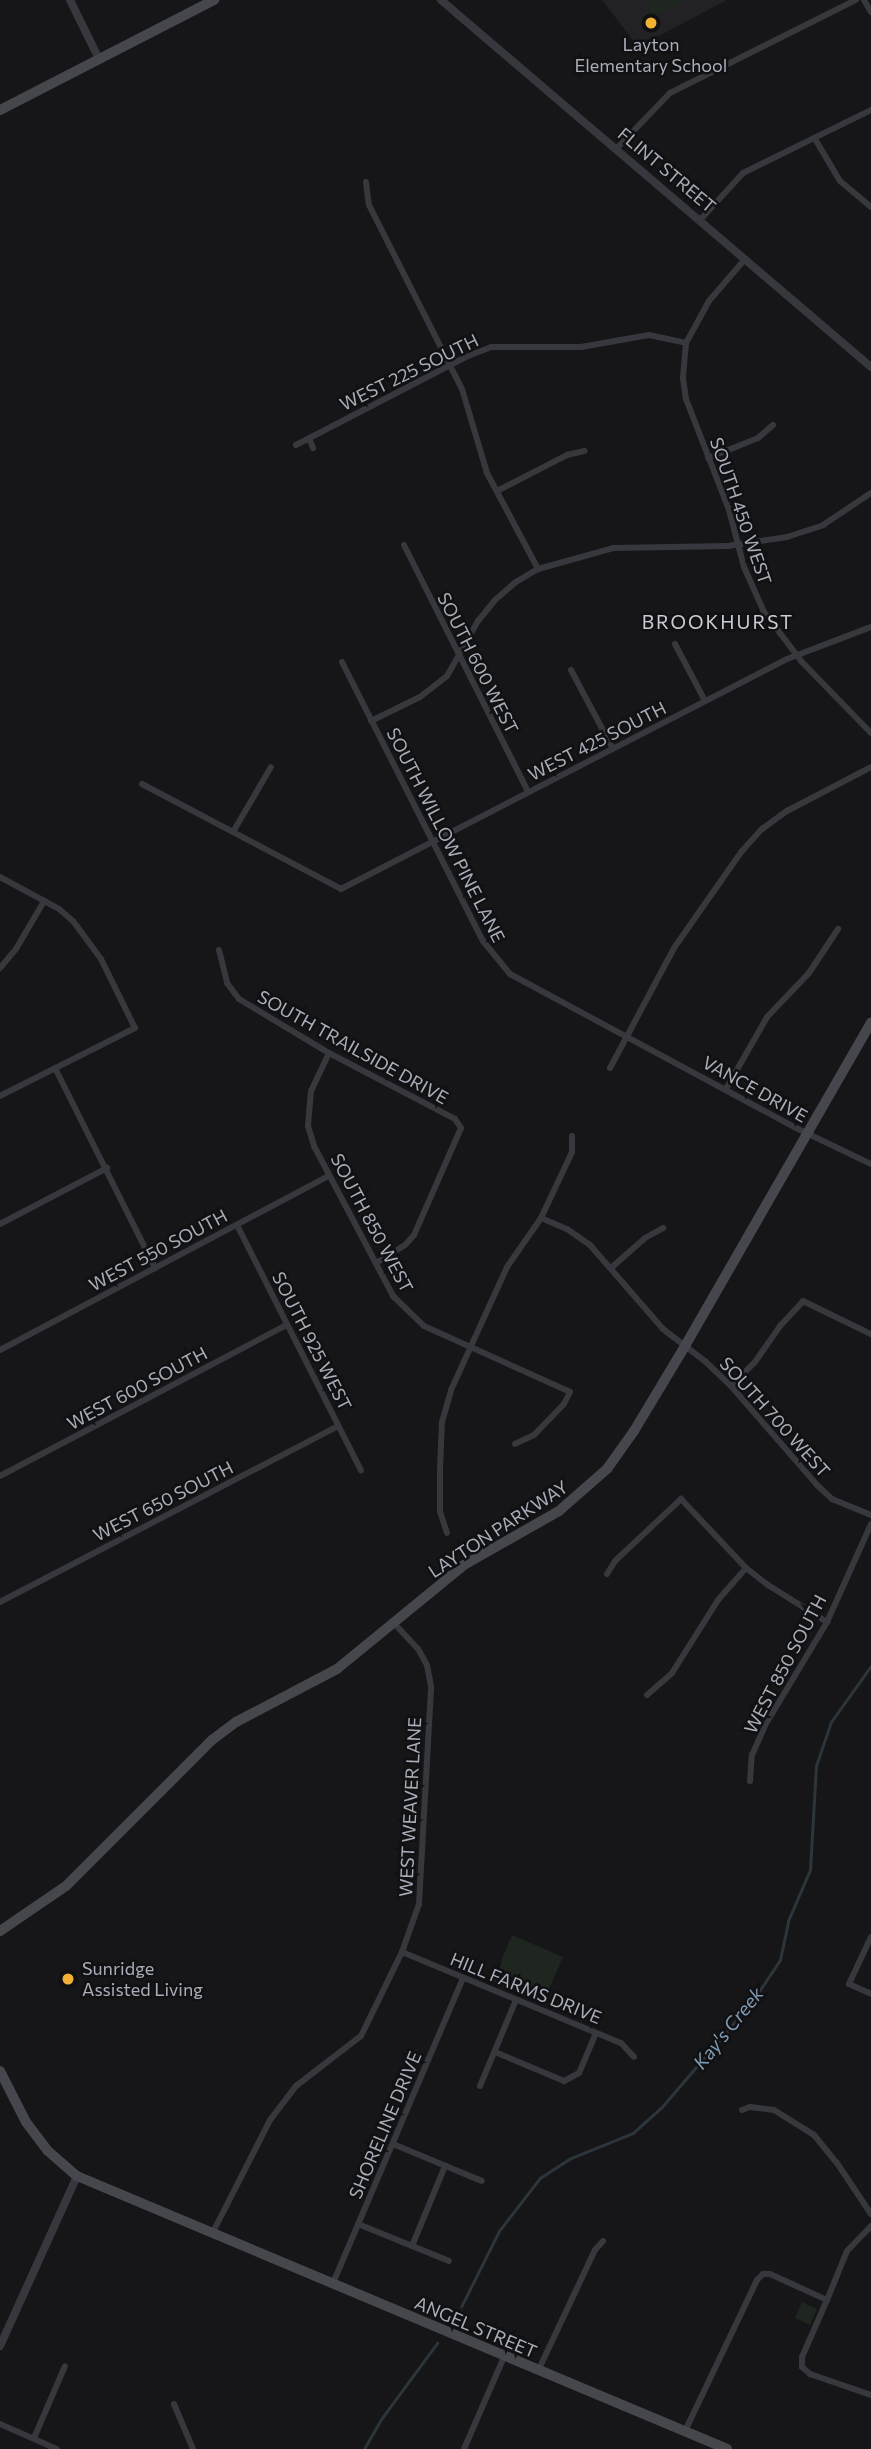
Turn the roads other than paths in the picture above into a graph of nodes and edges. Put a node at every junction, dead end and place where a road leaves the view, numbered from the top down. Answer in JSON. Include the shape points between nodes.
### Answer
{"nodes":[{"id":1,"x":71,"y":0,"type":"edge"},
{"id":2,"x":214,"y":0,"type":"edge"},
{"id":3,"x":441,"y":0,"type":"edge"},
{"id":4,"x":856,"y":0,"type":"edge"},
{"id":5,"x":864,"y":0,"type":"edge"},
{"id":6,"x":871,"y":12,"type":"edge"},
{"id":7,"x":99,"y":59,"type":"junction"},
{"id":8,"x":0,"y":110,"type":"edge"},
{"id":9,"x":871,"y":110,"type":"edge"},
{"id":10,"x":815,"y":139,"type":"junction"},
{"id":11,"x":617,"y":148,"type":"junction"},
{"id":12,"x":366,"y":182,"type":"dead end"},
{"id":13,"x":871,"y":206,"type":"edge"},
{"id":14,"x":701,"y":219,"type":"junction"},
{"id":15,"x":746,"y":259,"type":"junction"},
{"id":16,"x":686,"y":343,"type":"junction"},
{"id":17,"x":450,"y":365,"type":"junction"},
{"id":18,"x":871,"y":367,"type":"edge"},
{"id":19,"x":773,"y":425,"type":"dead end"},
{"id":20,"x":309,"y":438,"type":"junction"},
{"id":21,"x":296,"y":445,"type":"dead end"},
{"id":22,"x":313,"y":448,"type":"dead end"},
{"id":23,"x":585,"y":451,"type":"dead end"},
{"id":24,"x":708,"y":458,"type":"junction"},
{"id":25,"x":497,"y":491,"type":"junction"},
{"id":26,"x":871,"y":493,"type":"edge"},
{"id":27,"x":404,"y":545,"type":"dead end"},
{"id":28,"x":737,"y":545,"type":"junction"},
{"id":29,"x":538,"y":569,"type":"junction"},
{"id":30,"x":871,"y":627,"type":"edge"},
{"id":31,"x":675,"y":644,"type":"dead end"},
{"id":32,"x":796,"y":655,"type":"junction"},
{"id":33,"x":458,"y":656,"type":"junction"},
{"id":34,"x":342,"y":662,"type":"dead end"},
{"id":35,"x":571,"y":670,"type":"dead end"},
{"id":36,"x":705,"y":701,"type":"junction"},
{"id":37,"x":371,"y":721,"type":"junction"},
{"id":38,"x":871,"y":733,"type":"edge"},
{"id":39,"x":613,"y":749,"type":"junction"},
{"id":40,"x":271,"y":767,"type":"dead end"},
{"id":41,"x":871,"y":767,"type":"edge"},
{"id":42,"x":142,"y":784,"type":"dead end"},
{"id":43,"x":528,"y":792,"type":"junction"},
{"id":44,"x":233,"y":832,"type":"junction"},
{"id":45,"x":431,"y":842,"type":"junction"},
{"id":46,"x":0,"y":877,"type":"edge"},
{"id":47,"x":44,"y":901,"type":"junction"},
{"id":48,"x":838,"y":929,"type":"dead end"},
{"id":49,"x":219,"y":950,"type":"dead end"},
{"id":50,"x":0,"y":968,"type":"edge"},
{"id":51,"x":871,"y":1023,"type":"edge"},
{"id":52,"x":626,"y":1036,"type":"junction"},
{"id":53,"x":329,"y":1053,"type":"junction"},
{"id":54,"x":55,"y":1068,"type":"junction"},
{"id":55,"x":610,"y":1068,"type":"dead end"},
{"id":56,"x":726,"y":1088,"type":"junction"},
{"id":57,"x":0,"y":1096,"type":"edge"},
{"id":58,"x":807,"y":1134,"type":"junction"},
{"id":59,"x":572,"y":1136,"type":"dead end"},
{"id":60,"x":871,"y":1164,"type":"edge"},
{"id":61,"x":107,"y":1168,"type":"junction"},
{"id":62,"x":329,"y":1176,"type":"junction"},
{"id":63,"x":541,"y":1218,"type":"junction"},
{"id":64,"x":0,"y":1224,"type":"edge"},
{"id":65,"x":237,"y":1225,"type":"junction"},
{"id":66,"x":663,"y":1228,"type":"dead end"},
{"id":67,"x":376,"y":1263,"type":"junction"},
{"id":68,"x":155,"y":1268,"type":"junction"},
{"id":69,"x":611,"y":1268,"type":"junction"},
{"id":70,"x":287,"y":1325,"type":"junction"},
{"id":71,"x":871,"y":1334,"type":"edge"},
{"id":72,"x":685,"y":1346,"type":"junction"},
{"id":73,"x":471,"y":1347,"type":"junction"},
{"id":74,"x":0,"y":1350,"type":"edge"},
{"id":75,"x":731,"y":1387,"type":"junction"},
{"id":76,"x":338,"y":1426,"type":"junction"},
{"id":77,"x":515,"y":1444,"type":"dead end"},
{"id":78,"x":361,"y":1471,"type":"dead end"},
{"id":79,"x":0,"y":1476,"type":"edge"},
{"id":80,"x":871,"y":1515,"type":"edge"},
{"id":81,"x":871,"y":1524,"type":"edge"},
{"id":82,"x":447,"y":1533,"type":"dead end"},
{"id":83,"x":746,"y":1568,"type":"junction"},
{"id":84,"x":607,"y":1574,"type":"dead end"},
{"id":85,"x":0,"y":1602,"type":"edge"},
{"id":86,"x":827,"y":1622,"type":"junction"},
{"id":87,"x":394,"y":1623,"type":"junction"},
{"id":88,"x":647,"y":1695,"type":"dead end"},
{"id":89,"x":751,"y":1781,"type":"dead end"},
{"id":90,"x":0,"y":1931,"type":"edge"},
{"id":91,"x":871,"y":1937,"type":"edge"},
{"id":92,"x":402,"y":1952,"type":"junction"},
{"id":93,"x":463,"y":1978,"type":"junction"},
{"id":94,"x":871,"y":1994,"type":"edge"},
{"id":95,"x":516,"y":2000,"type":"junction"},
{"id":96,"x":596,"y":2033,"type":"junction"},
{"id":97,"x":495,"y":2052,"type":"junction"},
{"id":98,"x":635,"y":2057,"type":"dead end"},
{"id":99,"x":0,"y":2071,"type":"edge"},
{"id":100,"x":480,"y":2086,"type":"dead end"},
{"id":101,"x":742,"y":2110,"type":"dead end"},
{"id":102,"x":393,"y":2144,"type":"junction"},
{"id":103,"x":445,"y":2166,"type":"junction"},
{"id":104,"x":77,"y":2176,"type":"junction"},
{"id":105,"x":482,"y":2181,"type":"dead end"},
{"id":106,"x":871,"y":2214,"type":"edge"},
{"id":107,"x":358,"y":2224,"type":"junction"},
{"id":108,"x":871,"y":2226,"type":"edge"},
{"id":109,"x":213,"y":2232,"type":"junction"},
{"id":110,"x":603,"y":2241,"type":"dead end"},
{"id":111,"x":412,"y":2246,"type":"junction"},
{"id":112,"x":449,"y":2261,"type":"dead end"},
{"id":113,"x":333,"y":2283,"type":"junction"},
{"id":114,"x":827,"y":2300,"type":"junction"},
{"id":115,"x":0,"y":2346,"type":"edge"},
{"id":116,"x":504,"y":2357,"type":"junction"},
{"id":117,"x":65,"y":2366,"type":"dead end"},
{"id":118,"x":538,"y":2371,"type":"junction"},
{"id":119,"x":871,"y":2395,"type":"edge"},
{"id":120,"x":174,"y":2404,"type":"dead end"},
{"id":121,"x":0,"y":2424,"type":"edge"},
{"id":122,"x":685,"y":2431,"type":"junction"},
{"id":123,"x":34,"y":2438,"type":"junction"},
{"id":124,"x":57,"y":2449,"type":"edge"},
{"id":125,"x":193,"y":2449,"type":"edge"},
{"id":126,"x":464,"y":2449,"type":"edge"},
{"id":127,"x":727,"y":2449,"type":"edge"}],
"edges":[{"from":1,"to":7,"type":"street"},
{"from":2,"to":7,"type":"main road"},
{"from":3,"to":11,"type":"street","name":"FLINT STREET"},
{"from":4,"to":11,"type":"street","via":[[670,93]]},
{"from":5,"to":6,"type":"street"},
{"from":7,"to":8,"type":"main road"},
{"from":9,"to":10,"type":"street"},
{"from":10,"to":13,"type":"street","via":[[839,181]]},
{"from":10,"to":14,"type":"street","via":[[743,173]]},
{"from":11,"to":14,"type":"street","name":"FLINT STREET"},
{"from":12,"to":17,"type":"street","via":[[369,205]]},
{"from":14,"to":15,"type":"street","name":"FLINT STREET"},
{"from":15,"to":16,"type":"street","via":[[709,301]]},
{"from":15,"to":18,"type":"street","name":"FLINT STREET"},
{"from":16,"to":17,"type":"street","name":"WEST 225 SOUTH","via":[[649,335],[581,348],[491,347]]},
{"from":16,"to":24,"type":"street","name":"SOUTH 450 WEST","via":[[682,378],[686,399]]},
{"from":17,"to":20,"type":"street","name":"WEST 225 SOUTH"},
{"from":17,"to":25,"type":"street"},
{"from":19,"to":24,"type":"street","via":[[758,438]]},
{"from":20,"to":21,"type":"street","name":"WEST 225 SOUTH"},
{"from":20,"to":22,"type":"street"},
{"from":23,"to":25,"type":"street","via":[[567,454]]},
{"from":24,"to":28,"type":"street","name":"SOUTH 450 WEST"},
{"from":25,"to":29,"type":"street"},
{"from":26,"to":28,"type":"street","via":[[823,525],[787,537]]},
{"from":27,"to":33,"type":"street","name":"SOUTH 600 WEST"},
{"from":28,"to":29,"type":"street","via":[[613,548]]},
{"from":28,"to":32,"type":"street","name":"SOUTH 450 WEST","via":[[764,611]]},
{"from":29,"to":33,"type":"street","via":[[495,600]]},
{"from":30,"to":32,"type":"street","name":"WEST 425 SOUTH"},
{"from":31,"to":36,"type":"street"},
{"from":32,"to":36,"type":"street","name":"WEST 425 SOUTH"},
{"from":32,"to":38,"type":"street","name":"SOUTH 450 WEST"},
{"from":33,"to":37,"type":"street","via":[[437,685]]},
{"from":33,"to":43,"type":"street","name":"SOUTH 600 WEST"},
{"from":34,"to":37,"type":"street","name":"SOUTH WILLOW PINE LANE"},
{"from":35,"to":39,"type":"street"},
{"from":36,"to":39,"type":"street","name":"WEST 425 SOUTH"},
{"from":37,"to":45,"type":"street","name":"SOUTH WILLOW PINE LANE"},
{"from":39,"to":43,"type":"street","name":"WEST 425 SOUTH"},
{"from":40,"to":44,"type":"street"},
{"from":41,"to":52,"type":"street","via":[[787,811],[755,836],[674,948]]},
{"from":42,"to":44,"type":"street"},
{"from":43,"to":45,"type":"street","name":"WEST 425 SOUTH"},
{"from":44,"to":45,"type":"street","name":"WEST 425 SOUTH","via":[[341,889]]},
{"from":45,"to":52,"type":"street","name":"SOUTH WILLOW PINE LANE","via":[[483,941],[510,974]]},
{"from":46,"to":47,"type":"street"},
{"from":47,"to":50,"type":"street"},
{"from":47,"to":54,"type":"street","via":[[73,921],[89,940],[135,1028]]},
{"from":48,"to":56,"type":"street","via":[[809,973],[767,1017]]},
{"from":49,"to":53,"type":"street","name":"SOUTH TRAILSIDE DRIVE","via":[[227,983],[239,999]]},
{"from":51,"to":58,"type":"main road","name":"LAYTON PARKWAY"},
{"from":52,"to":55,"type":"street"},
{"from":52,"to":56,"type":"street","name":"VANCE DRIVE"},
{"from":53,"to":62,"type":"street","name":"SOUTH 850 WEST","via":[[311,1091],[308,1126]]},
{"from":53,"to":67,"type":"street","name":"SOUTH TRAILSIDE DRIVE","via":[[455,1119],[461,1128],[414,1235]]},
{"from":54,"to":57,"type":"street"},
{"from":54,"to":61,"type":"street"},
{"from":56,"to":58,"type":"street","name":"VANCE DRIVE"},
{"from":58,"to":60,"type":"street","name":"VANCE DRIVE"},
{"from":58,"to":72,"type":"main road","name":"LAYTON PARKWAY"},
{"from":59,"to":63,"type":"street","via":[[572,1152]]},
{"from":61,"to":64,"type":"street"},
{"from":61,"to":68,"type":"street"},
{"from":62,"to":65,"type":"street","name":"WEST 550 SOUTH"},
{"from":62,"to":67,"type":"street","name":"SOUTH 850 WEST"},
{"from":63,"to":69,"type":"street","name":"SOUTH 700 WEST","via":[[590,1245]]},
{"from":63,"to":73,"type":"street","via":[[508,1267]]},
{"from":65,"to":68,"type":"street","name":"WEST 550 SOUTH"},
{"from":65,"to":70,"type":"street","name":"SOUTH 925 WEST"},
{"from":66,"to":69,"type":"street"},
{"from":67,"to":73,"type":"street","name":"SOUTH 850 WEST","via":[[393,1297],[412,1318]]},
{"from":68,"to":74,"type":"street","name":"WEST 550 SOUTH"},
{"from":69,"to":72,"type":"street","name":"SOUTH 700 WEST","via":[[663,1329]]},
{"from":70,"to":76,"type":"street","name":"SOUTH 925 WEST"},
{"from":70,"to":79,"type":"street","name":"WEST 600 SOUTH"},
{"from":71,"to":75,"type":"street","via":[[803,1301]]},
{"from":72,"to":75,"type":"street","name":"SOUTH 700 WEST"},
{"from":72,"to":87,"type":"main road","name":"LAYTON PARKWAY","via":[[607,1469],[559,1511],[464,1565]]},
{"from":73,"to":77,"type":"street","name":"SOUTH 850 WEST","via":[[570,1392],[565,1404],[534,1435]]},
{"from":73,"to":82,"type":"street","via":[[442,1422],[440,1511]]},
{"from":75,"to":80,"type":"street","name":"SOUTH 700 WEST","via":[[832,1499]]},
{"from":76,"to":78,"type":"street","name":"SOUTH 925 WEST"},
{"from":76,"to":85,"type":"street","name":"WEST 650 SOUTH"},
{"from":81,"to":86,"type":"street","name":"WEST 850 SOUTH"},
{"from":83,"to":84,"type":"street","via":[[681,1499]]},
{"from":83,"to":86,"type":"street"},
{"from":83,"to":88,"type":"street","via":[[718,1600],[672,1674]]},
{"from":86,"to":89,"type":"street","name":"WEST 850 SOUTH","via":[[767,1722],[752,1755]]},
{"from":87,"to":90,"type":"main road","name":"LAYTON PARKWAY","via":[[337,1669],[236,1722],[212,1740],[66,1886]]},
{"from":87,"to":92,"type":"street","name":"WEST WEAVER LANE","via":[[418,1649],[432,1686],[419,1903]]},
{"from":91,"to":94,"type":"street","via":[[849,1984]]},
{"from":92,"to":93,"type":"street","name":"HILL FARMS DRIVE"},
{"from":92,"to":109,"type":"street","name":"WEST WEAVER LANE","via":[[361,2036],[296,2086],[270,2120]]},
{"from":93,"to":95,"type":"street","name":"HILL FARMS DRIVE"},
{"from":93,"to":102,"type":"street","name":"SHORELINE DRIVE"},
{"from":95,"to":96,"type":"street","name":"HILL FARMS DRIVE"},
{"from":95,"to":97,"type":"street"},
{"from":96,"to":97,"type":"street","via":[[579,2073],[564,2081]]},
{"from":96,"to":98,"type":"street","name":"HILL FARMS DRIVE","via":[[621,2043]]},
{"from":97,"to":100,"type":"street"},
{"from":99,"to":104,"type":"main road","name":"ANGEL STREET","via":[[33,2132]]},
{"from":101,"to":106,"type":"street","via":[[774,2110],[805,2128],[837,2163]]},
{"from":102,"to":103,"type":"street"},
{"from":102,"to":107,"type":"street","name":"SHORELINE DRIVE"},
{"from":103,"to":105,"type":"street"},
{"from":103,"to":111,"type":"street"},
{"from":104,"to":109,"type":"main road","name":"ANGEL STREET"},
{"from":104,"to":115,"type":"street"},
{"from":107,"to":111,"type":"street"},
{"from":107,"to":113,"type":"street","name":"SHORELINE DRIVE"},
{"from":108,"to":114,"type":"street","via":[[847,2251]]},
{"from":109,"to":113,"type":"main road","name":"ANGEL STREET"},
{"from":110,"to":118,"type":"street","via":[[595,2249]]},
{"from":111,"to":112,"type":"street"},
{"from":113,"to":116,"type":"main road","name":"ANGEL STREET"},
{"from":114,"to":119,"type":"street","via":[[802,2367]]},
{"from":114,"to":122,"type":"street","via":[[763,2274]]},
{"from":116,"to":118,"type":"main road","name":"ANGEL STREET"},
{"from":116,"to":126,"type":"street"},
{"from":117,"to":123,"type":"street"},
{"from":118,"to":122,"type":"main road","name":"ANGEL STREET"},
{"from":120,"to":125,"type":"street"},
{"from":121,"to":123,"type":"street"},
{"from":122,"to":127,"type":"main road","name":"ANGEL STREET"},
{"from":123,"to":124,"type":"street"}]}
